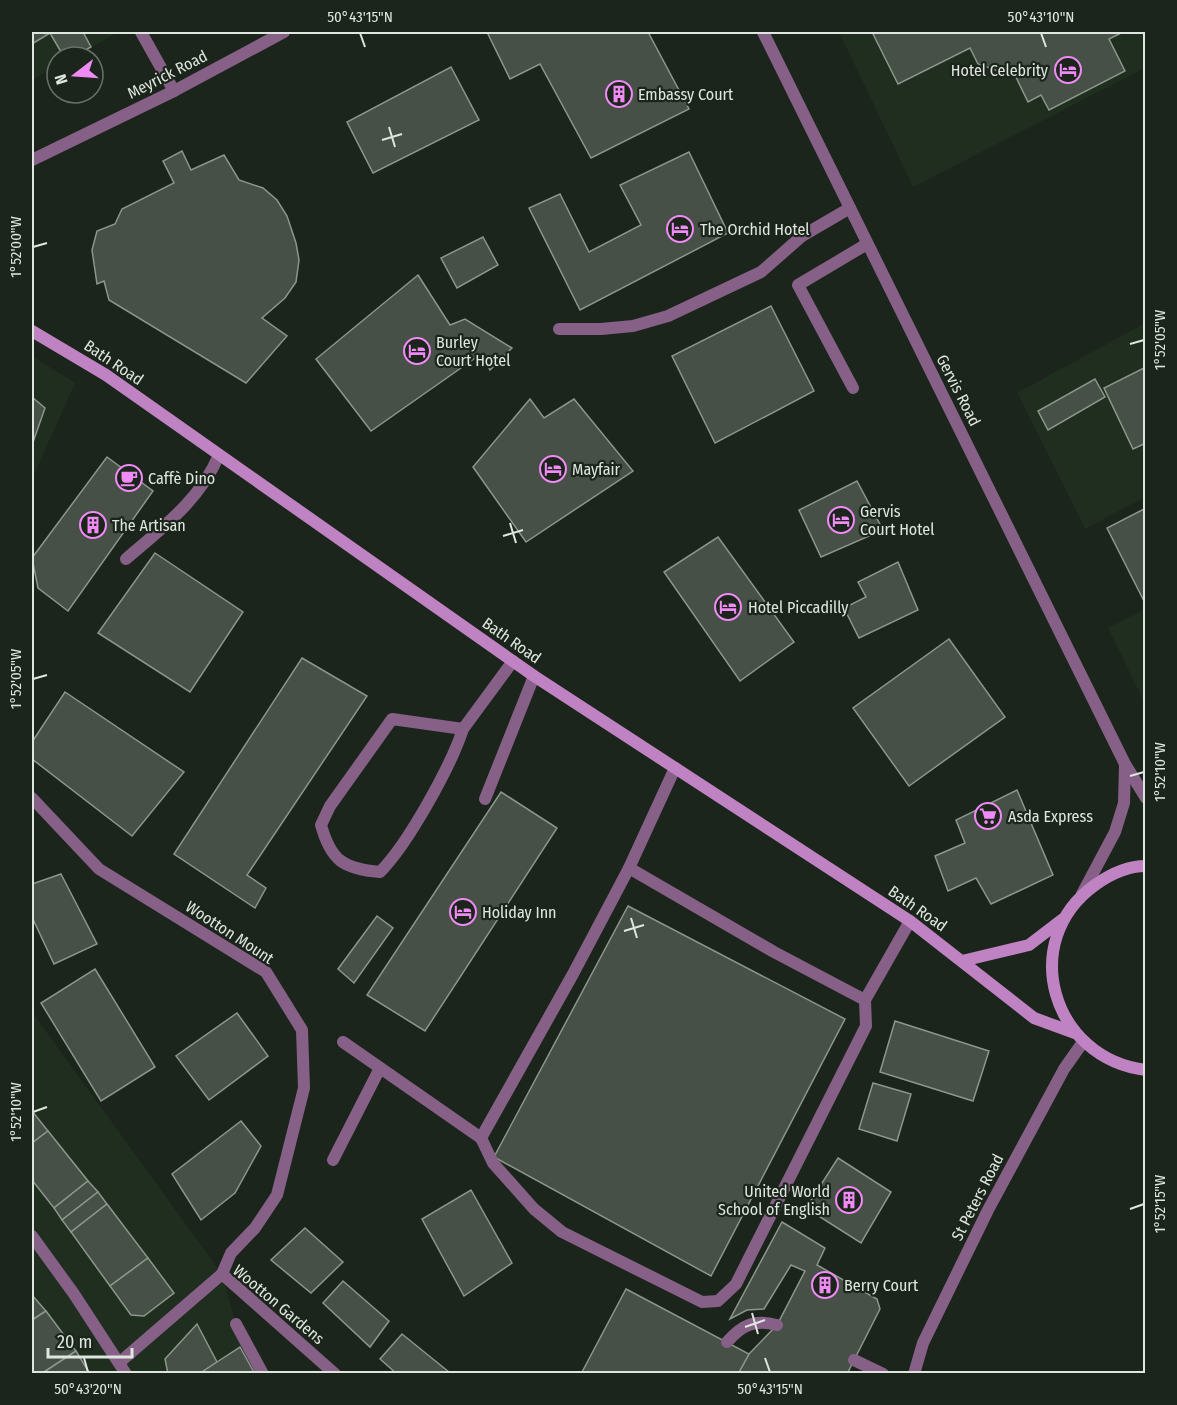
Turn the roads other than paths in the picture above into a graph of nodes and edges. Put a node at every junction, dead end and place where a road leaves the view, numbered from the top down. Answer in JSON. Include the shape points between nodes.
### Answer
{"nodes":[{"id":1,"x":141,"y":32,"type":"edge"},
{"id":2,"x":284,"y":32,"type":"edge"},
{"id":3,"x":763,"y":32,"type":"edge"},
{"id":4,"x":174,"y":91,"type":"junction"},
{"id":5,"x":32,"y":160,"type":"edge"},
{"id":6,"x":850,"y":208,"type":"junction"},
{"id":7,"x":867,"y":244,"type":"junction"},
{"id":8,"x":32,"y":319,"type":"edge"},
{"id":9,"x":559,"y":329,"type":"dead end"},
{"id":10,"x":32,"y":331,"type":"edge"},
{"id":11,"x":49,"y":339,"type":"junction"},
{"id":12,"x":853,"y":388,"type":"dead end"},
{"id":13,"x":219,"y":455,"type":"junction"},
{"id":14,"x":126,"y":559,"type":"dead end"},
{"id":15,"x":513,"y":661,"type":"junction"},
{"id":16,"x":534,"y":676,"type":"junction"},
{"id":17,"x":463,"y":729,"type":"junction"},
{"id":18,"x":1125,"y":764,"type":"junction"},
{"id":19,"x":675,"y":768,"type":"junction"},
{"id":20,"x":32,"y":798,"type":"edge"},
{"id":21,"x":1146,"y":798,"type":"edge"},
{"id":22,"x":485,"y":799,"type":"dead end"},
{"id":23,"x":1146,"y":866,"type":"edge"},
{"id":24,"x":629,"y":868,"type":"junction"},
{"id":25,"x":1082,"y":894,"type":"junction"},
{"id":26,"x":1064,"y":919,"type":"junction"},
{"id":27,"x":910,"y":921,"type":"junction"},
{"id":28,"x":962,"y":961,"type":"junction"},
{"id":29,"x":865,"y":1000,"type":"junction"},
{"id":30,"x":1079,"y":1038,"type":"junction"},
{"id":31,"x":343,"y":1042,"type":"dead end"},
{"id":32,"x":380,"y":1068,"type":"junction"},
{"id":33,"x":1146,"y":1070,"type":"edge"},
{"id":34,"x":481,"y":1138,"type":"junction"},
{"id":35,"x":333,"y":1160,"type":"dead end"},
{"id":36,"x":32,"y":1236,"type":"edge"},
{"id":37,"x":222,"y":1274,"type":"junction"},
{"id":38,"x":236,"y":1324,"type":"dead end"},
{"id":39,"x":777,"y":1325,"type":"dead end"},
{"id":40,"x":727,"y":1342,"type":"dead end"},
{"id":41,"x":854,"y":1360,"type":"dead end"},
{"id":42,"x":123,"y":1368,"type":"edge"},
{"id":43,"x":263,"y":1374,"type":"edge"},
{"id":44,"x":335,"y":1374,"type":"edge"},
{"id":45,"x":883,"y":1374,"type":"edge"},
{"id":46,"x":914,"y":1374,"type":"edge"}],
"edges":[{"from":1,"to":4,"type":"street"},
{"from":2,"to":4,"type":"street","name":"Meyrick Road"},
{"from":3,"to":6,"type":"street","name":"Gervis Road"},
{"from":4,"to":5,"type":"street","name":"Meyrick Road"},
{"from":6,"to":7,"type":"street","name":"Gervis Road"},
{"from":6,"to":9,"type":"street","via":[[802,236],[760,272],[668,316],[622,327]]},
{"from":7,"to":12,"type":"street","via":[[798,285]]},
{"from":7,"to":18,"type":"street","name":"Gervis Road"},
{"from":8,"to":11,"type":"main road","name":"Bath Road"},
{"from":10,"to":11,"type":"main road","name":"Bath Road"},
{"from":11,"to":13,"type":"main road","name":"Bath Road"},
{"from":13,"to":14,"type":"street","via":[[209,479],[186,507]]},
{"from":13,"to":15,"type":"main road","name":"Bath Road"},
{"from":15,"to":16,"type":"main road","name":"Bath Road"},
{"from":15,"to":17,"type":"street"},
{"from":16,"to":19,"type":"main road","name":"Bath Road"},
{"from":16,"to":22,"type":"street"},
{"from":17,"to":17,"type":"street","via":[[392,719],[330,806],[321,825],[327,845],[338,858],[356,870],[380,872],[395,857],[456,751]]},
{"from":18,"to":21,"type":"street","name":"Gervis Road"},
{"from":18,"to":25,"type":"street","name":"Gervis Road","via":[[1124,803],[1115,832]]},
{"from":19,"to":24,"type":"street"},
{"from":19,"to":27,"type":"main road","name":"Bath Road"},
{"from":20,"to":37,"type":"street","name":"Wootton Mount","via":[[99,869],[266,972],[302,1030],[304,1088],[277,1195],[255,1228],[231,1253]]},
{"from":23,"to":25,"type":"main road","via":[[1108,875]]},
{"from":24,"to":29,"type":"street"},
{"from":24,"to":34,"type":"street"},
{"from":25,"to":26,"type":"main road"},
{"from":26,"to":28,"type":"main road","via":[[1029,945]]},
{"from":26,"to":30,"type":"main road","via":[[1054,947],[1052,977],[1059,1007]]},
{"from":27,"to":28,"type":"main road","name":"Bath Road"},
{"from":27,"to":29,"type":"street"},
{"from":28,"to":30,"type":"main road","name":"Bath Road","via":[[1034,1018]]},
{"from":29,"to":34,"type":"street","via":[[866,1026],[736,1284],[718,1301],[702,1302],[562,1232],[534,1209],[493,1163]]},
{"from":30,"to":33,"type":"main road","via":[[1105,1058]]},
{"from":30,"to":46,"type":"street","name":"St Peters Road","via":[[988,1210],[923,1343]]},
{"from":31,"to":32,"type":"street"},
{"from":32,"to":34,"type":"street"},
{"from":32,"to":35,"type":"street"},
{"from":36,"to":42,"type":"street"},
{"from":37,"to":42,"type":"street","name":"Wootton Gardens"},
{"from":37,"to":44,"type":"street","name":"Wootton Gardens"},
{"from":38,"to":43,"type":"street"},
{"from":39,"to":40,"type":"street","via":[[751,1323]]},
{"from":41,"to":45,"type":"street"}]}
